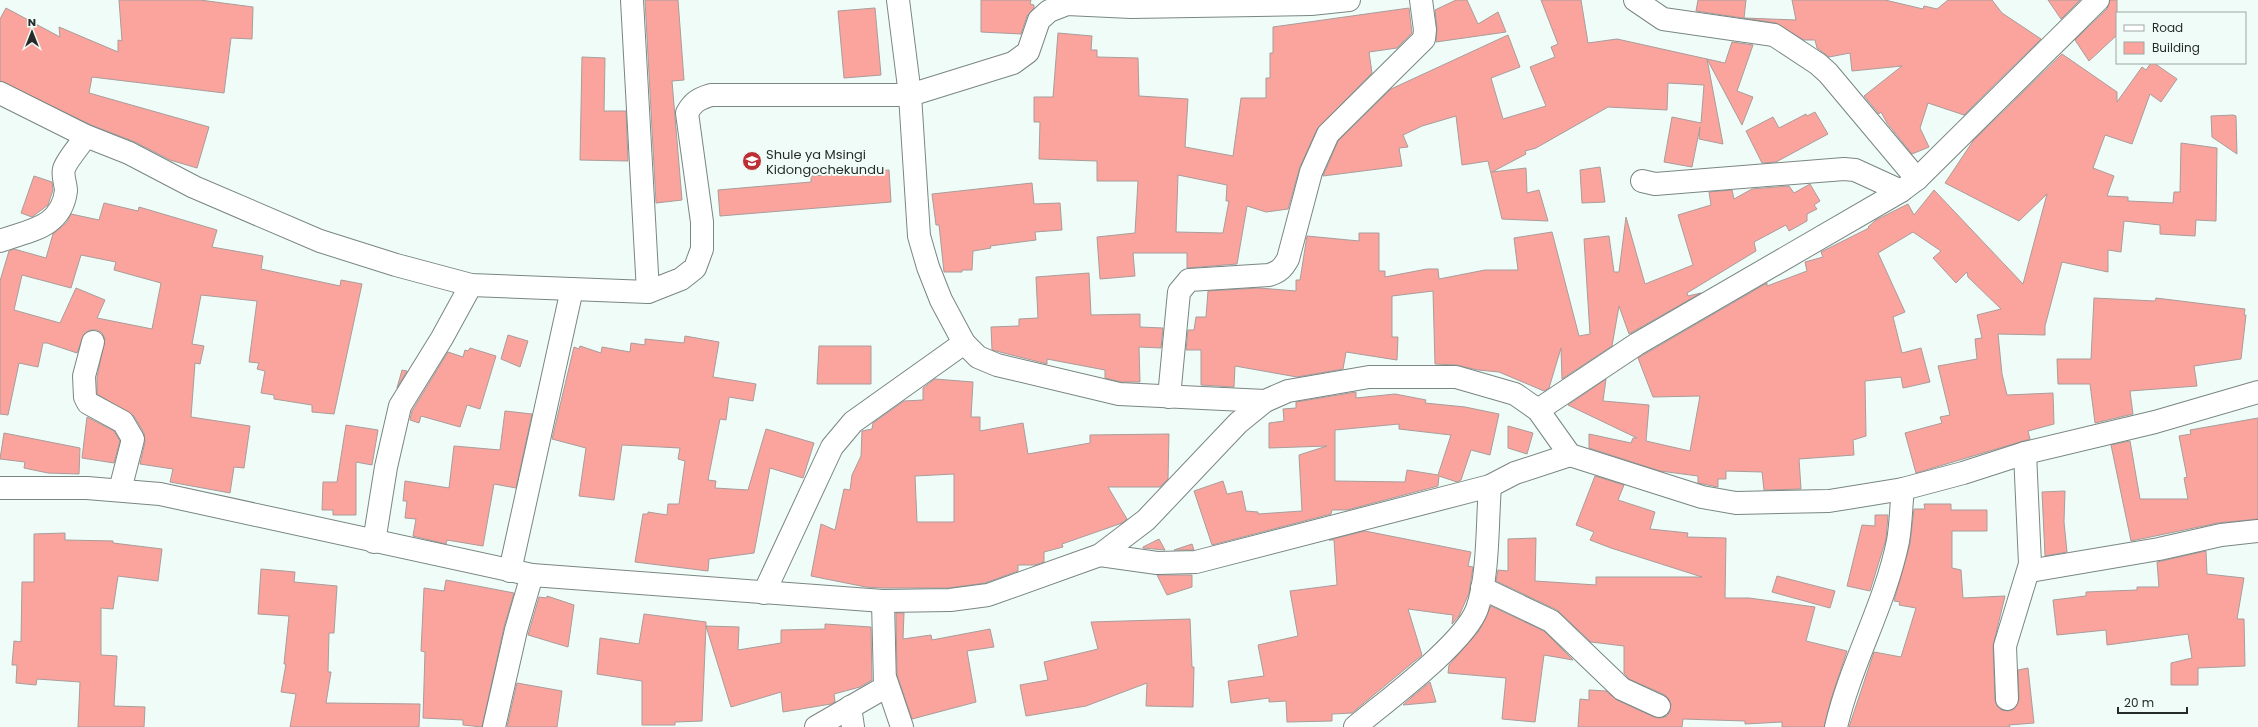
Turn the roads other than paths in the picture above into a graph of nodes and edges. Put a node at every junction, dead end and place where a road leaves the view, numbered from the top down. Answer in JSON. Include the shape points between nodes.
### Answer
{"nodes":[{"id":1,"x":632,"y":0,"type":"edge"},
{"id":2,"x":898,"y":0,"type":"edge"},
{"id":3,"x":1349,"y":0,"type":"edge"},
{"id":4,"x":1421,"y":0,"type":"edge"},
{"id":5,"x":1635,"y":0,"type":"edge"},
{"id":6,"x":2098,"y":0,"type":"edge"},
{"id":7,"x":1310,"y":2,"type":"edge"},
{"id":8,"x":0,"y":93,"type":"edge"},
{"id":9,"x":910,"y":95,"type":"junction"},
{"id":10,"x":86,"y":136,"type":"junction"},
{"id":11,"x":1642,"y":181,"type":"dead end"},
{"id":12,"x":1909,"y":185,"type":"junction"},
{"id":13,"x":0,"y":240,"type":"edge"},
{"id":14,"x":471,"y":285,"type":"junction"},
{"id":15,"x":572,"y":289,"type":"junction"},
{"id":16,"x":648,"y":292,"type":"junction"},
{"id":17,"x":93,"y":342,"type":"dead end"},
{"id":18,"x":964,"y":343,"type":"junction"},
{"id":19,"x":2258,"y":392,"type":"edge"},
{"id":20,"x":1169,"y":398,"type":"junction"},
{"id":21,"x":1265,"y":401,"type":"junction"},
{"id":22,"x":1538,"y":410,"type":"junction"},
{"id":23,"x":2025,"y":453,"type":"junction"},
{"id":24,"x":1570,"y":455,"type":"junction"},
{"id":25,"x":1490,"y":486,"type":"junction"},
{"id":26,"x":0,"y":488,"type":"edge"},
{"id":27,"x":1903,"y":489,"type":"junction"},
{"id":28,"x":120,"y":490,"type":"junction"},
{"id":29,"x":2258,"y":531,"type":"edge"},
{"id":30,"x":374,"y":542,"type":"junction"},
{"id":31,"x":1100,"y":555,"type":"junction"},
{"id":32,"x":510,"y":571,"type":"junction"},
{"id":33,"x":2029,"y":571,"type":"junction"},
{"id":34,"x":532,"y":575,"type":"junction"},
{"id":35,"x":1482,"y":588,"type":"junction"},
{"id":36,"x":764,"y":593,"type":"junction"},
{"id":37,"x":883,"y":601,"type":"junction"},
{"id":38,"x":886,"y":680,"type":"junction"},
{"id":39,"x":2007,"y":699,"type":"dead end"},
{"id":40,"x":1659,"y":706,"type":"dead end"},
{"id":41,"x":852,"y":717,"type":"edge"},
{"id":42,"x":494,"y":727,"type":"edge"},
{"id":43,"x":816,"y":727,"type":"edge"},
{"id":44,"x":902,"y":727,"type":"edge"},
{"id":45,"x":1355,"y":727,"type":"edge"},
{"id":46,"x":1836,"y":727,"type":"edge"}],
"edges":[{"from":1,"to":16,"type":"street"},
{"from":2,"to":9,"type":"street"},
{"from":3,"to":7,"type":"street"},
{"from":4,"to":20,"type":"street","via":[[1424,39],[1328,134],[1311,172],[1288,259],[1283,267],[1269,275],[1189,280],[1179,292]]},
{"from":5,"to":12,"type":"street","via":[[1663,20],[1774,35],[1823,67]]},
{"from":6,"to":12,"type":"street"},
{"from":7,"to":9,"type":"street","via":[[1131,7],[1067,4],[1049,11],[1039,20],[1028,52],[1013,63]]},
{"from":8,"to":10,"type":"street"},
{"from":9,"to":16,"type":"street","via":[[711,96],[693,103],[687,113],[702,222],[702,249],[695,268],[681,279]]},
{"from":9,"to":18,"type":"street","via":[[919,236],[941,300]]},
{"from":10,"to":13,"type":"street","via":[[64,170],[66,191],[56,218],[37,228]]},
{"from":10,"to":14,"type":"street","via":[[129,153],[187,184],[320,241]]},
{"from":11,"to":12,"type":"street","via":[[1655,184],[1844,169]]},
{"from":12,"to":22,"type":"street","via":[[1637,344]]},
{"from":14,"to":15,"type":"street"},
{"from":14,"to":30,"type":"street","via":[[400,406],[386,467]]},
{"from":15,"to":16,"type":"street"},
{"from":15,"to":32,"type":"street"},
{"from":17,"to":28,"type":"street","via":[[84,376],[85,397],[88,403],[123,422],[133,439]]},
{"from":18,"to":20,"type":"street","via":[[978,357],[997,365],[1119,394]]},
{"from":18,"to":36,"type":"street","via":[[853,422],[842,434],[832,447]]},
{"from":19,"to":23,"type":"street","via":[[2155,422]]},
{"from":20,"to":21,"type":"street"},
{"from":21,"to":22,"type":"street","via":[[1288,391],[1369,377],[1456,377],[1515,394]]},
{"from":21,"to":31,"type":"street","via":[[1238,423],[1146,520]]},
{"from":22,"to":24,"type":"street"},
{"from":23,"to":27,"type":"street"},
{"from":23,"to":33,"type":"street"},
{"from":24,"to":25,"type":"street","via":[[1515,473]]},
{"from":24,"to":27,"type":"street","via":[[1702,497],[1736,503],[1829,501]]},
{"from":25,"to":31,"type":"street","via":[[1196,562],[1157,563]]},
{"from":25,"to":35,"type":"street"},
{"from":26,"to":28,"type":"street"},
{"from":27,"to":46,"type":"street","via":[[1898,540],[1886,582],[1843,696]]},
{"from":28,"to":30,"type":"street","via":[[197,501]]},
{"from":29,"to":33,"type":"street","via":[[2221,534],[2159,549]]},
{"from":30,"to":32,"type":"street"},
{"from":31,"to":37,"type":"street","via":[[988,595],[950,600]]},
{"from":32,"to":34,"type":"street"},
{"from":33,"to":39,"type":"street","via":[[2006,641]]},
{"from":34,"to":36,"type":"street"},
{"from":34,"to":42,"type":"street","via":[[516,630]]},
{"from":35,"to":40,"type":"street","via":[[1551,621],[1622,689]]},
{"from":35,"to":45,"type":"street","via":[[1476,610],[1456,640]]},
{"from":36,"to":37,"type":"street"},
{"from":37,"to":38,"type":"street"},
{"from":38,"to":41,"type":"street","via":[[882,689]]},
{"from":38,"to":44,"type":"street"},
{"from":41,"to":43,"type":"street"}]}
